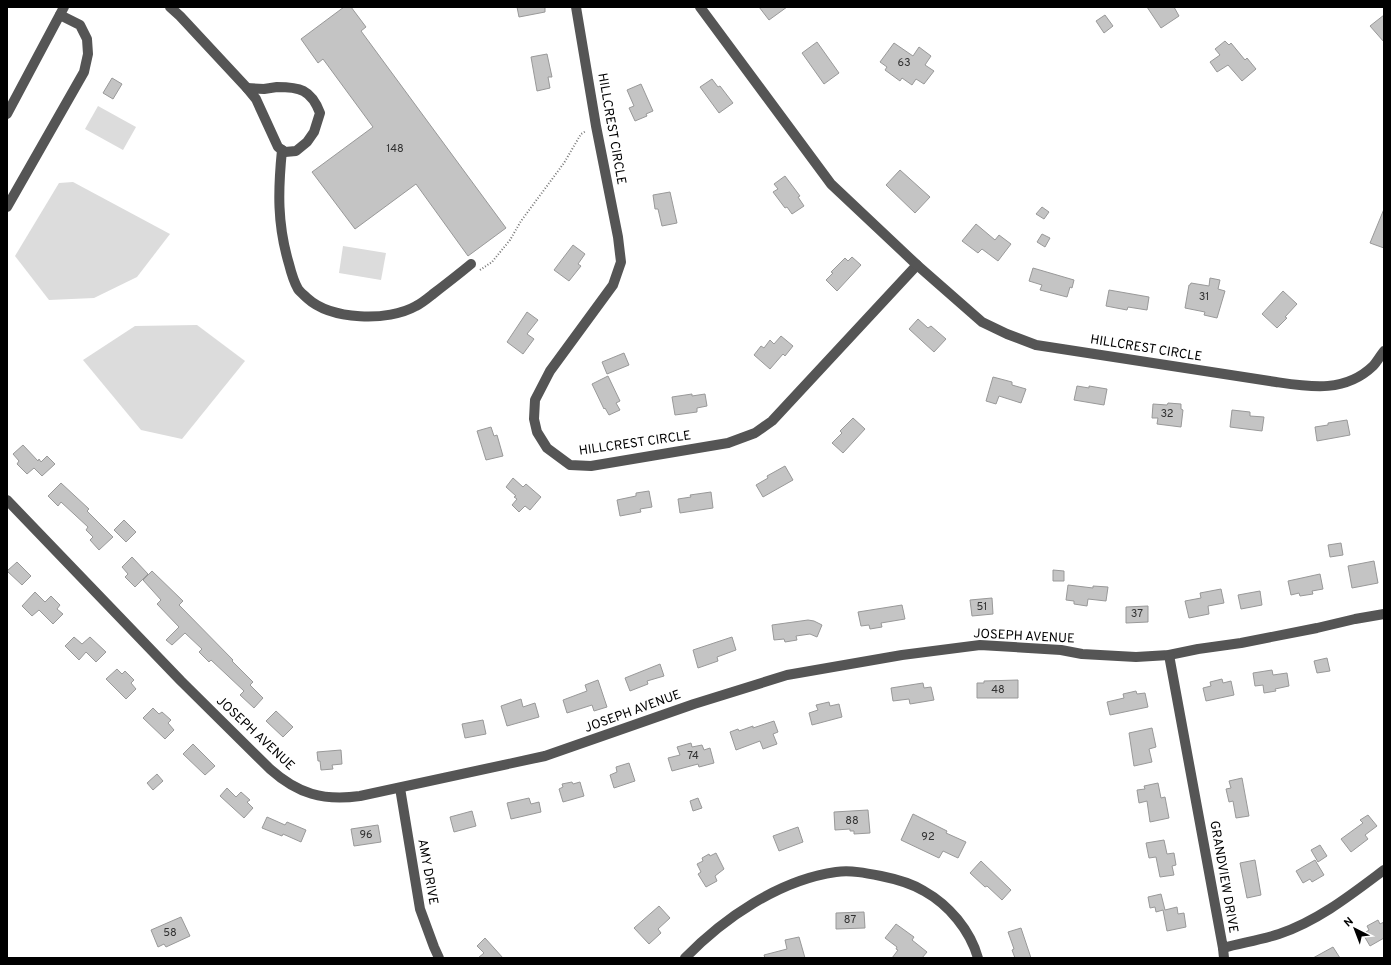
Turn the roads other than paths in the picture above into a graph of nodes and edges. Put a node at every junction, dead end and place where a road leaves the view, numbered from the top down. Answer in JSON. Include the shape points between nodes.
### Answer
{"nodes":[{"id":1,"x":170,"y":7,"type":"edge"},
{"id":2,"x":576,"y":7,"type":"edge"},
{"id":3,"x":700,"y":7,"type":"edge"},
{"id":4,"x":62,"y":11,"type":"edge"},
{"id":5,"x":247,"y":88,"type":"junction"},
{"id":6,"x":7,"y":114,"type":"edge"},
{"id":7,"x":282,"y":150,"type":"junction"},
{"id":8,"x":7,"y":207,"type":"edge"},
{"id":9,"x":471,"y":264,"type":"road end"},
{"id":10,"x":917,"y":265,"type":"junction"},
{"id":11,"x":1384,"y":351,"type":"edge"},
{"id":12,"x":7,"y":500,"type":"edge"},
{"id":13,"x":1384,"y":614,"type":"edge"},
{"id":14,"x":1169,"y":655,"type":"junction"},
{"id":15,"x":400,"y":788,"type":"junction"},
{"id":16,"x":1384,"y":870,"type":"edge"},
{"id":17,"x":1224,"y":953,"type":"edge"},
{"id":18,"x":439,"y":958,"type":"edge"},
{"id":19,"x":685,"y":958,"type":"edge"},
{"id":20,"x":978,"y":958,"type":"edge"}],
"edges":[{"from":1,"to":5,"type":"street"},
{"from":2,"to":10,"type":"street","name":"HILLCREST CIRCLE","via":[[621,262],[613,285],[550,371],[535,400],[534,419],[537,432],[548,448],[570,465],[591,466],[728,443],[755,433],[772,421]]},
{"from":3,"to":10,"type":"street","name":"HILLCREST CIRCLE","via":[[831,184]]},
{"from":4,"to":6,"type":"street"},
{"from":4,"to":8,"type":"street","via":[[80,25],[87,39],[88,54],[84,72]]},
{"from":5,"to":7,"type":"street","via":[[256,99],[278,147]]},
{"from":5,"to":7,"type":"street","via":[[293,87],[303,90],[317,105],[320,113],[318,123],[307,142],[296,151]]},
{"from":7,"to":9,"type":"street","via":[[278,207],[284,246],[299,290],[312,303],[352,316],[393,314],[416,307]]},
{"from":10,"to":11,"type":"street","name":"HILLCREST CIRCLE","via":[[982,322],[1036,345],[1310,386],[1337,385],[1358,377],[1373,365]]},
{"from":12,"to":15,"type":"street","name":"JOSEPH AVENUE","via":[[181,681],[281,779],[314,796],[342,798]]},
{"from":13,"to":14,"type":"street","name":"JOSEPH AVENUE"},
{"from":14,"to":15,"type":"street","name":"JOSEPH AVENUE","via":[[1136,658],[980,645],[842,665],[787,675],[745,687],[546,756]]},
{"from":14,"to":17,"type":"street","name":"GRANDVIEW DRIVE"},
{"from":15,"to":18,"type":"street","name":"AMY DRIVE","via":[[420,909]]},
{"from":16,"to":17,"type":"street","name":"GRANDVIEW DRIVE","via":[[1308,922]]},
{"from":19,"to":20,"type":"street","via":[[714,931],[760,900],[813,876],[849,872],[892,878],[929,894],[946,907],[960,923],[971,940]]}]}
